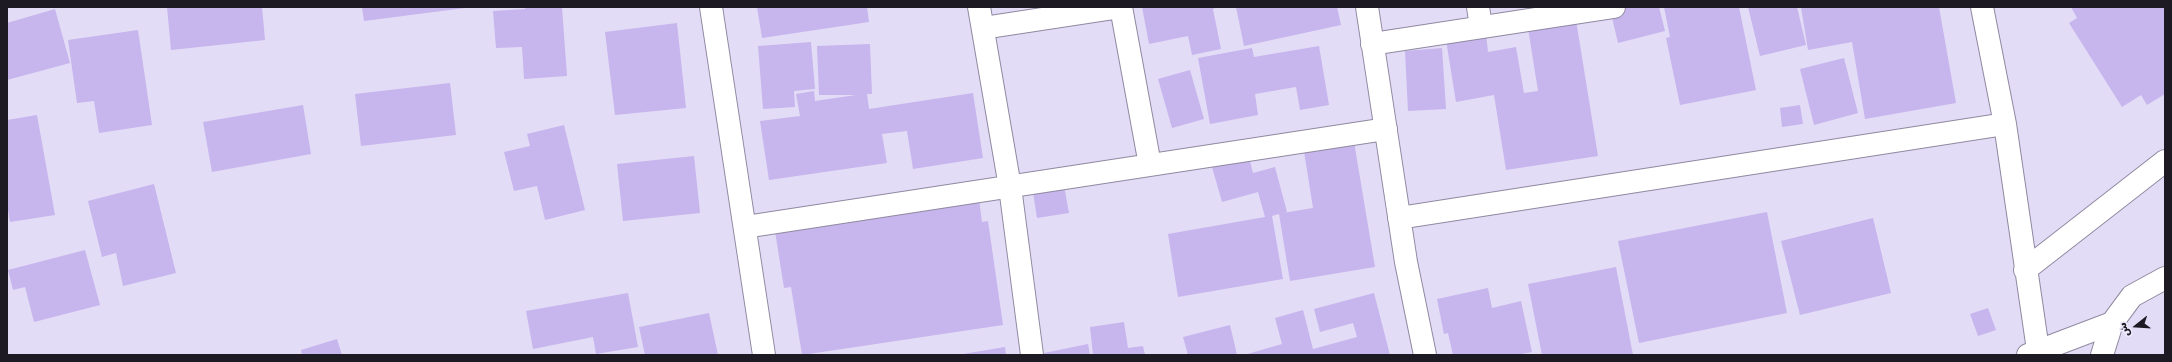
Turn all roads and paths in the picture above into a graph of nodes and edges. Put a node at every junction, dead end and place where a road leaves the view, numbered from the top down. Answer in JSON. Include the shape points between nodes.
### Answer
{"nodes":[{"id":1,"x":711,"y":7,"type":"edge"},
{"id":2,"x":979,"y":7,"type":"edge"},
{"id":3,"x":1121,"y":7,"type":"edge"},
{"id":4,"x":1367,"y":7,"type":"edge"},
{"id":5,"x":1614,"y":7,"type":"edge"},
{"id":6,"x":1982,"y":7,"type":"edge"},
{"id":7,"x":1480,"y":17,"type":"edge"},
{"id":8,"x":983,"y":28,"type":"junction"},
{"id":9,"x":1372,"y":44,"type":"junction"},
{"id":10,"x":2005,"y":124,"type":"junction"},
{"id":11,"x":1386,"y":129,"type":"junction"},
{"id":12,"x":2165,"y":161,"type":"edge"},
{"id":13,"x":1150,"y":166,"type":"junction"},
{"id":14,"x":1010,"y":187,"type":"junction"},
{"id":15,"x":1399,"y":218,"type":"junction"},
{"id":16,"x":745,"y":227,"type":"junction"},
{"id":17,"x":2025,"y":270,"type":"junction"},
{"id":18,"x":2165,"y":278,"type":"edge"},
{"id":19,"x":2112,"y":323,"type":"junction"},
{"id":20,"x":2033,"y":353,"type":"edge"},
{"id":21,"x":764,"y":355,"type":"edge"},
{"id":22,"x":1032,"y":355,"type":"edge"},
{"id":23,"x":1425,"y":355,"type":"edge"},
{"id":24,"x":2102,"y":355,"type":"edge"}],
"edges":[{"from":1,"to":16,"type":"street"},
{"from":2,"to":8,"type":"street"},
{"from":3,"to":8,"type":"street"},
{"from":3,"to":13,"type":"street"},
{"from":4,"to":9,"type":"street"},
{"from":5,"to":7,"type":"street"},
{"from":6,"to":10,"type":"street"},
{"from":7,"to":9,"type":"street"},
{"from":8,"to":14,"type":"street"},
{"from":9,"to":11,"type":"street"},
{"from":10,"to":15,"type":"street"},
{"from":10,"to":17,"type":"street"},
{"from":11,"to":13,"type":"street"},
{"from":11,"to":15,"type":"street"},
{"from":12,"to":17,"type":"street"},
{"from":13,"to":14,"type":"street"},
{"from":14,"to":16,"type":"street"},
{"from":14,"to":22,"type":"street"},
{"from":15,"to":23,"type":"street"},
{"from":16,"to":21,"type":"street"},
{"from":17,"to":20,"type":"street"},
{"from":18,"to":19,"type":"street","via":[[2132,296]]},
{"from":19,"to":20,"type":"street"},
{"from":19,"to":24,"type":"street"}]}
